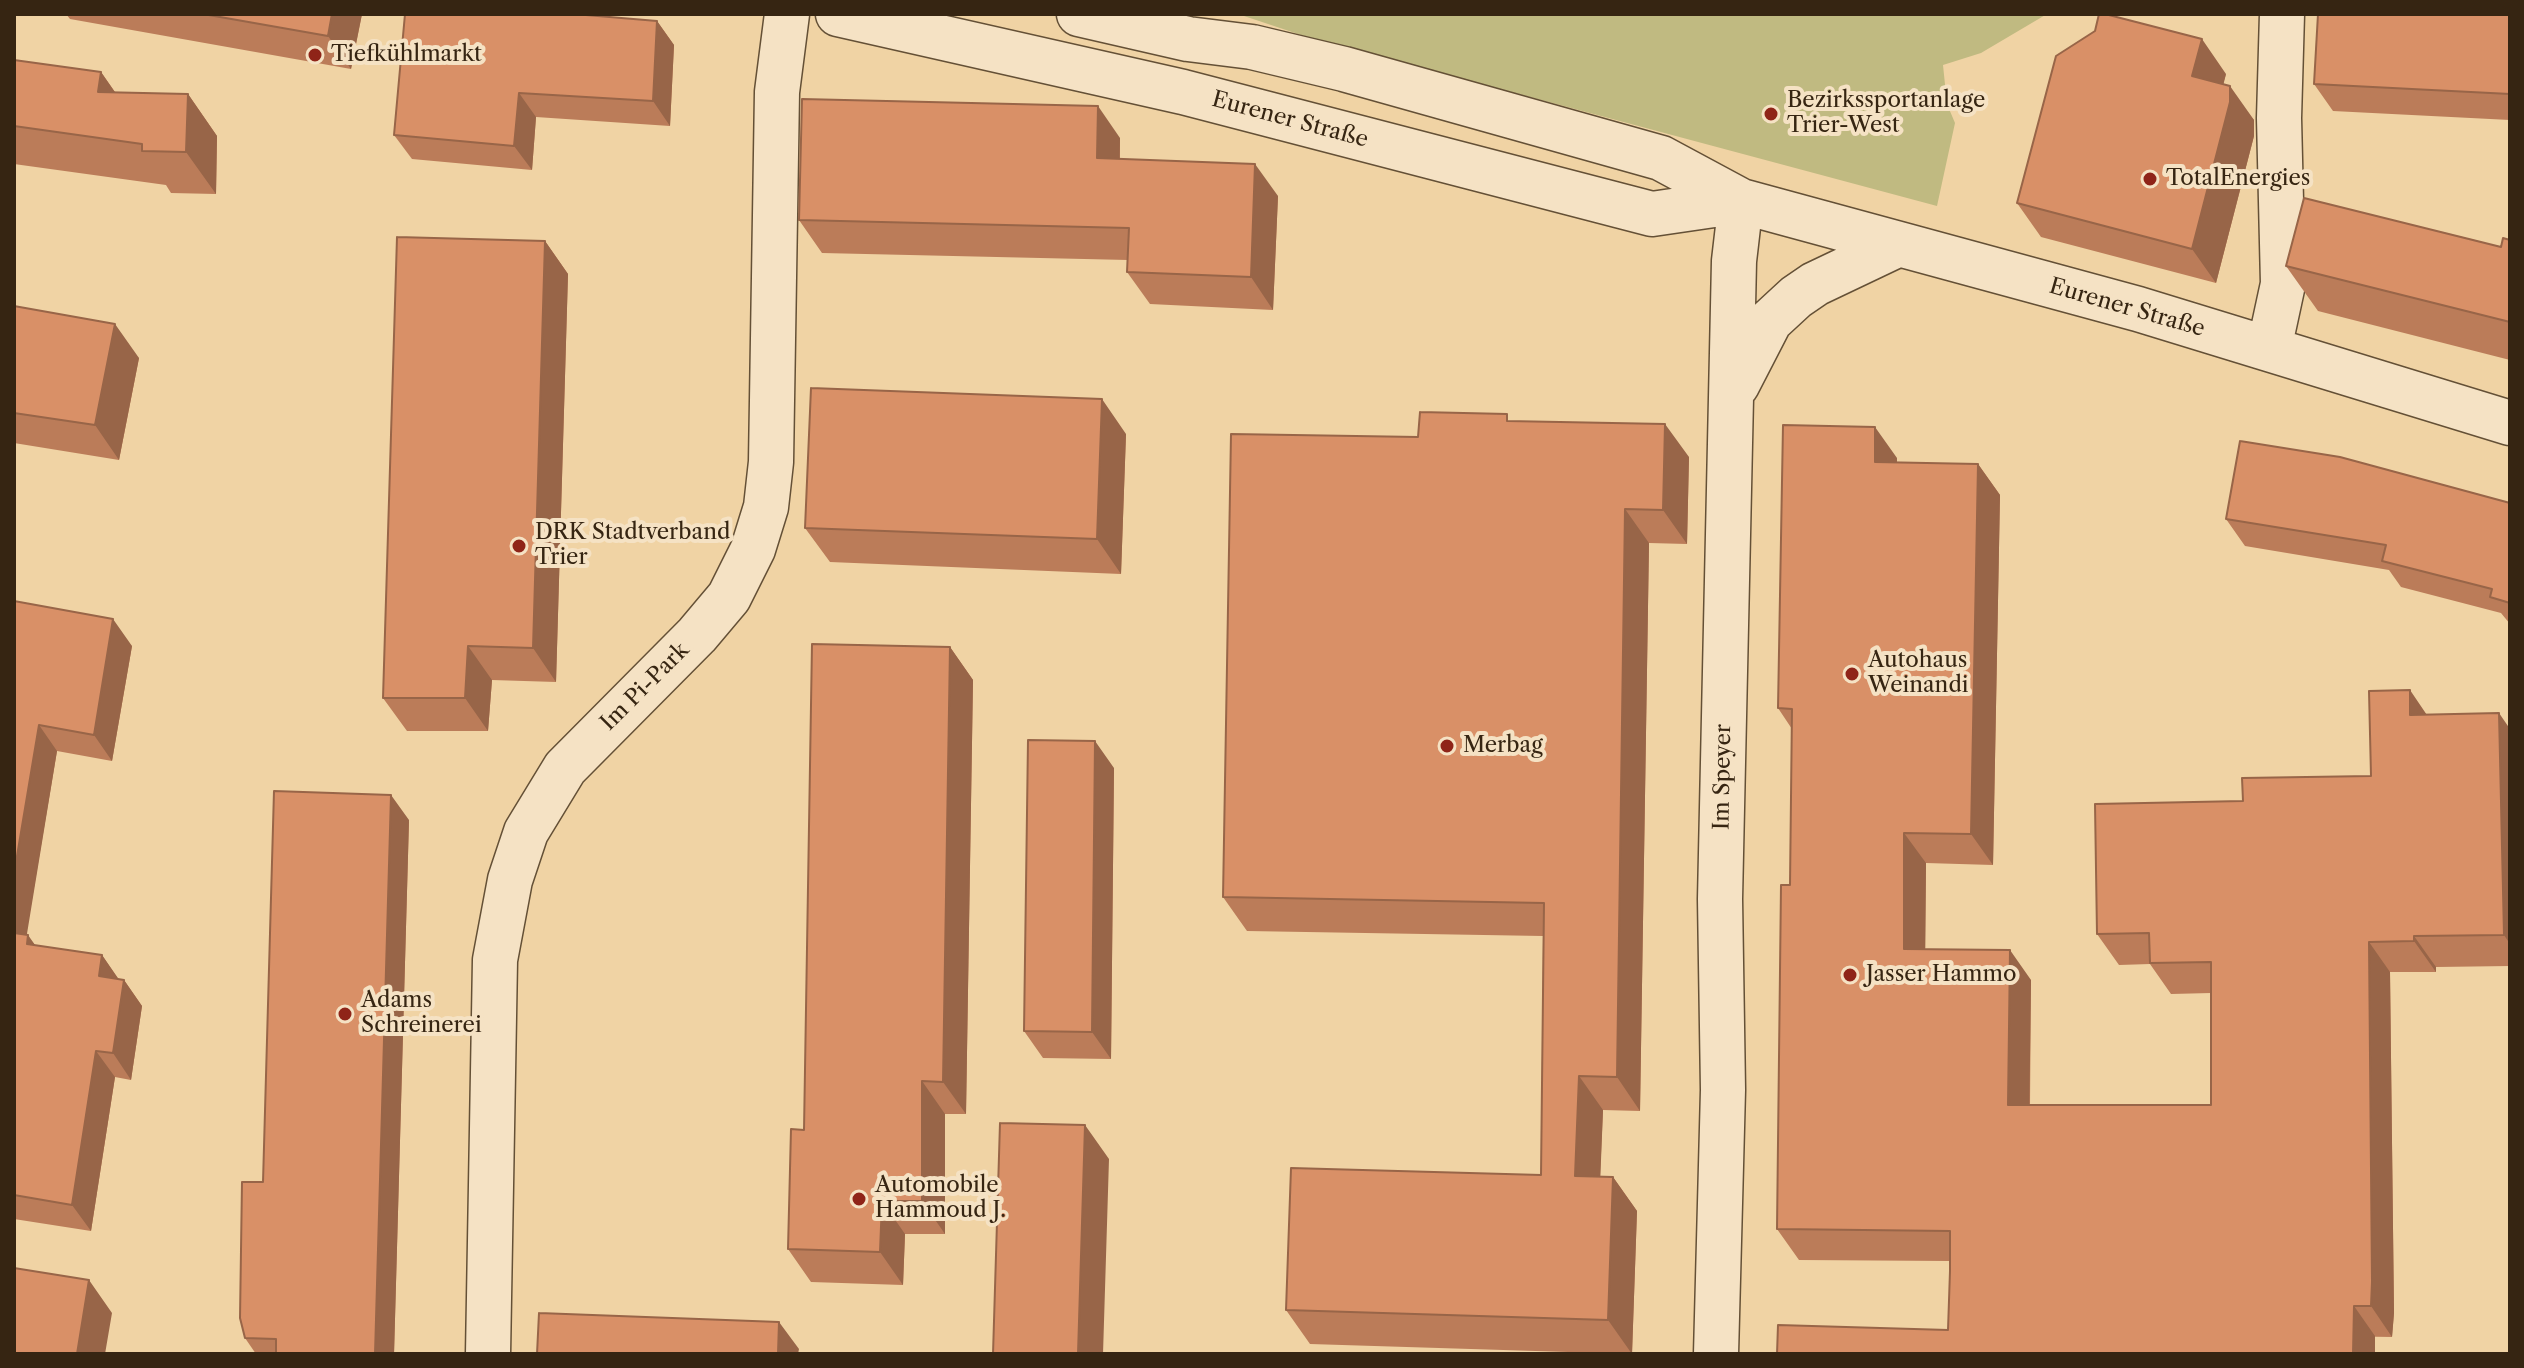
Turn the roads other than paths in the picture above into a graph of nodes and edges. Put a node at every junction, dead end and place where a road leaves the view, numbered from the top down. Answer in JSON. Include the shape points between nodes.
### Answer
{"nodes":[{"id":1,"x":787,"y":14,"type":"edge"},
{"id":2,"x":838,"y":14,"type":"edge"},
{"id":3,"x":1079,"y":14,"type":"edge"},
{"id":4,"x":2282,"y":14,"type":"edge"},
{"id":5,"x":1741,"y":201,"type":"junction"},
{"id":6,"x":1897,"y":245,"type":"junction"},
{"id":7,"x":2269,"y":349,"type":"junction"},
{"id":8,"x":1731,"y":398,"type":"junction"},
{"id":9,"x":2510,"y":423,"type":"edge"},
{"id":10,"x":488,"y":1354,"type":"edge"},
{"id":11,"x":1716,"y":1354,"type":"edge"}],
"edges":[{"from":1,"to":10,"type":"street","name":"Im Pi-Park","via":[[777,92],[766,507],[729,597],[565,768],[526,832],[518,856],[495,960]]},
{"from":2,"to":5,"type":"street","name":"Eurener Straße","via":[[1183,92],[1652,214]]},
{"from":3,"to":5,"type":"street","name":"Eurener Straße","via":[[1188,39],[1252,47],[1489,109],[1661,158]]},
{"from":4,"to":7,"type":"street","via":[[2283,284]]},
{"from":5,"to":6,"type":"street","name":"Eurener Straße"},
{"from":5,"to":8,"type":"street","name":"Im Speyer"},
{"from":6,"to":7,"type":"street","name":"Eurener Straße"},
{"from":6,"to":8,"type":"street","via":[[1815,284],[1770,321]]},
{"from":7,"to":9,"type":"street","name":"Eurener Straße"},
{"from":8,"to":11,"type":"street","name":"Im Speyer"}]}
